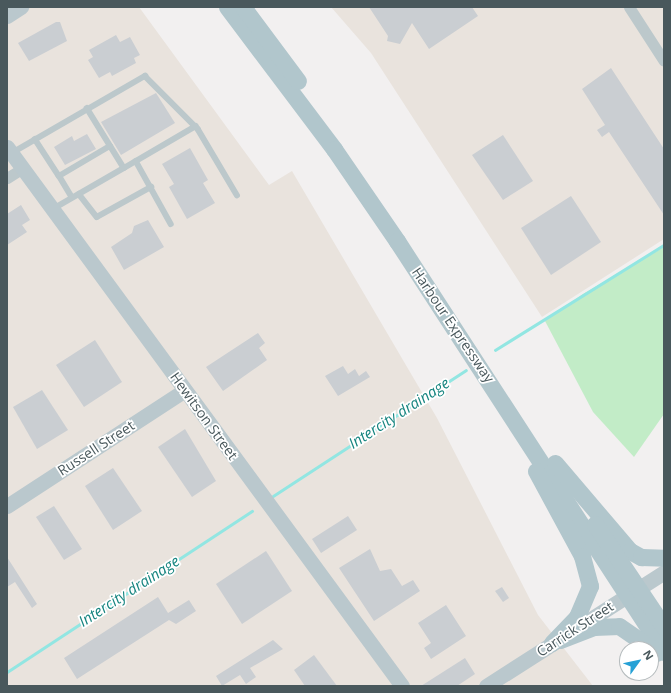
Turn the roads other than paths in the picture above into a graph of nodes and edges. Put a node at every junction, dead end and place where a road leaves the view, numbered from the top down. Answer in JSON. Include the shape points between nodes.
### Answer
{"nodes":[{"id":1,"x":21,"y":7,"type":"edge"},
{"id":2,"x":218,"y":7,"type":"edge"},
{"id":3,"x":227,"y":7,"type":"edge"},
{"id":4,"x":243,"y":7,"type":"edge"},
{"id":5,"x":253,"y":7,"type":"edge"},
{"id":6,"x":629,"y":7,"type":"edge"},
{"id":7,"x":7,"y":16,"type":"edge"},
{"id":8,"x":664,"y":61,"type":"edge"},
{"id":9,"x":275,"y":70,"type":"junction"},
{"id":10,"x":300,"y":84,"type":"junction"},
{"id":11,"x":87,"y":108,"type":"junction"},
{"id":12,"x":196,"y":126,"type":"junction"},
{"id":13,"x":35,"y":139,"type":"junction"},
{"id":14,"x":110,"y":146,"type":"junction"},
{"id":15,"x":9,"y":150,"type":"edge"},
{"id":16,"x":136,"y":161,"type":"junction"},
{"id":17,"x":23,"y":168,"type":"junction"},
{"id":18,"x":124,"y":168,"type":"junction"},
{"id":19,"x":59,"y":176,"type":"junction"},
{"id":20,"x":7,"y":178,"type":"edge"},
{"id":21,"x":151,"y":187,"type":"junction"},
{"id":22,"x":79,"y":194,"type":"junction"},
{"id":23,"x":237,"y":195,"type":"dead end"},
{"id":24,"x":72,"y":198,"type":"junction"},
{"id":25,"x":53,"y":209,"type":"junction"},
{"id":26,"x":171,"y":224,"type":"dead end"},
{"id":27,"x":185,"y":390,"type":"junction"},
{"id":28,"x":496,"y":390,"type":"junction"},
{"id":29,"x":555,"y":463,"type":"junction"},
{"id":30,"x":7,"y":506,"type":"edge"},
{"id":31,"x":664,"y":558,"type":"edge"},
{"id":32,"x":664,"y":572,"type":"edge"},
{"id":33,"x":632,"y":591,"type":"junction"},
{"id":34,"x":664,"y":627,"type":"edge"},
{"id":35,"x":552,"y":643,"type":"junction"},
{"id":36,"x":664,"y":652,"type":"edge"},
{"id":37,"x":664,"y":657,"type":"edge"},
{"id":38,"x":402,"y":686,"type":"edge"},
{"id":39,"x":487,"y":686,"type":"edge"}],
"edges":[{"from":1,"to":7,"type":"street"},
{"from":2,"to":9,"type":"main road"},
{"from":3,"to":9,"type":"main road","name":"Harbour Expressway"},
{"from":4,"to":10,"type":"main road","name":"Harbour Expressway"},
{"from":5,"to":10,"type":"main road"},
{"from":6,"to":8,"type":"street"},
{"from":9,"to":28,"type":"main road","name":"Harbour Expressway","via":[[334,148]]},
{"from":10,"to":29,"type":"main road","name":"Harbour Expressway","via":[[356,162]]},
{"from":11,"to":12,"type":"lane","via":[[145,76]]},
{"from":11,"to":13,"type":"lane"},
{"from":11,"to":14,"type":"lane"},
{"from":12,"to":16,"type":"lane"},
{"from":12,"to":23,"type":"lane"},
{"from":13,"to":15,"type":"lane"},
{"from":13,"to":19,"type":"lane"},
{"from":14,"to":18,"type":"lane"},
{"from":14,"to":19,"type":"lane"},
{"from":15,"to":17,"type":"street","name":"Hewitson Street"},
{"from":16,"to":18,"type":"lane"},
{"from":16,"to":21,"type":"lane"},
{"from":17,"to":20,"type":"street"},
{"from":17,"to":25,"type":"street","name":"Hewitson Street"},
{"from":18,"to":22,"type":"lane"},
{"from":19,"to":24,"type":"lane"},
{"from":21,"to":22,"type":"lane","via":[[97,217]]},
{"from":21,"to":26,"type":"lane"},
{"from":22,"to":24,"type":"lane"},
{"from":24,"to":25,"type":"lane"},
{"from":25,"to":27,"type":"street","name":"Hewitson Street"},
{"from":27,"to":30,"type":"street","name":"Russell Street"},
{"from":27,"to":38,"type":"street","name":"Hewitson Street"},
{"from":28,"to":33,"type":"main road","name":"Harbour Expressway"},
{"from":28,"to":35,"type":"main road","via":[[588,573],[590,586],[577,617]]},
{"from":29,"to":31,"type":"main road","via":[[630,551],[641,557]]},
{"from":29,"to":33,"type":"main road","name":"Harbour Expressway"},
{"from":32,"to":33,"type":"street","name":"Carrick Street"},
{"from":33,"to":34,"type":"main road","name":"Harbour Expressway"},
{"from":33,"to":35,"type":"street","name":"Carrick Street"},
{"from":33,"to":36,"type":"main road","name":"Harbour Expressway"},
{"from":35,"to":37,"type":"main road","via":[[594,626],[619,626]]},
{"from":35,"to":39,"type":"street","name":"Carrick Street"}]}
